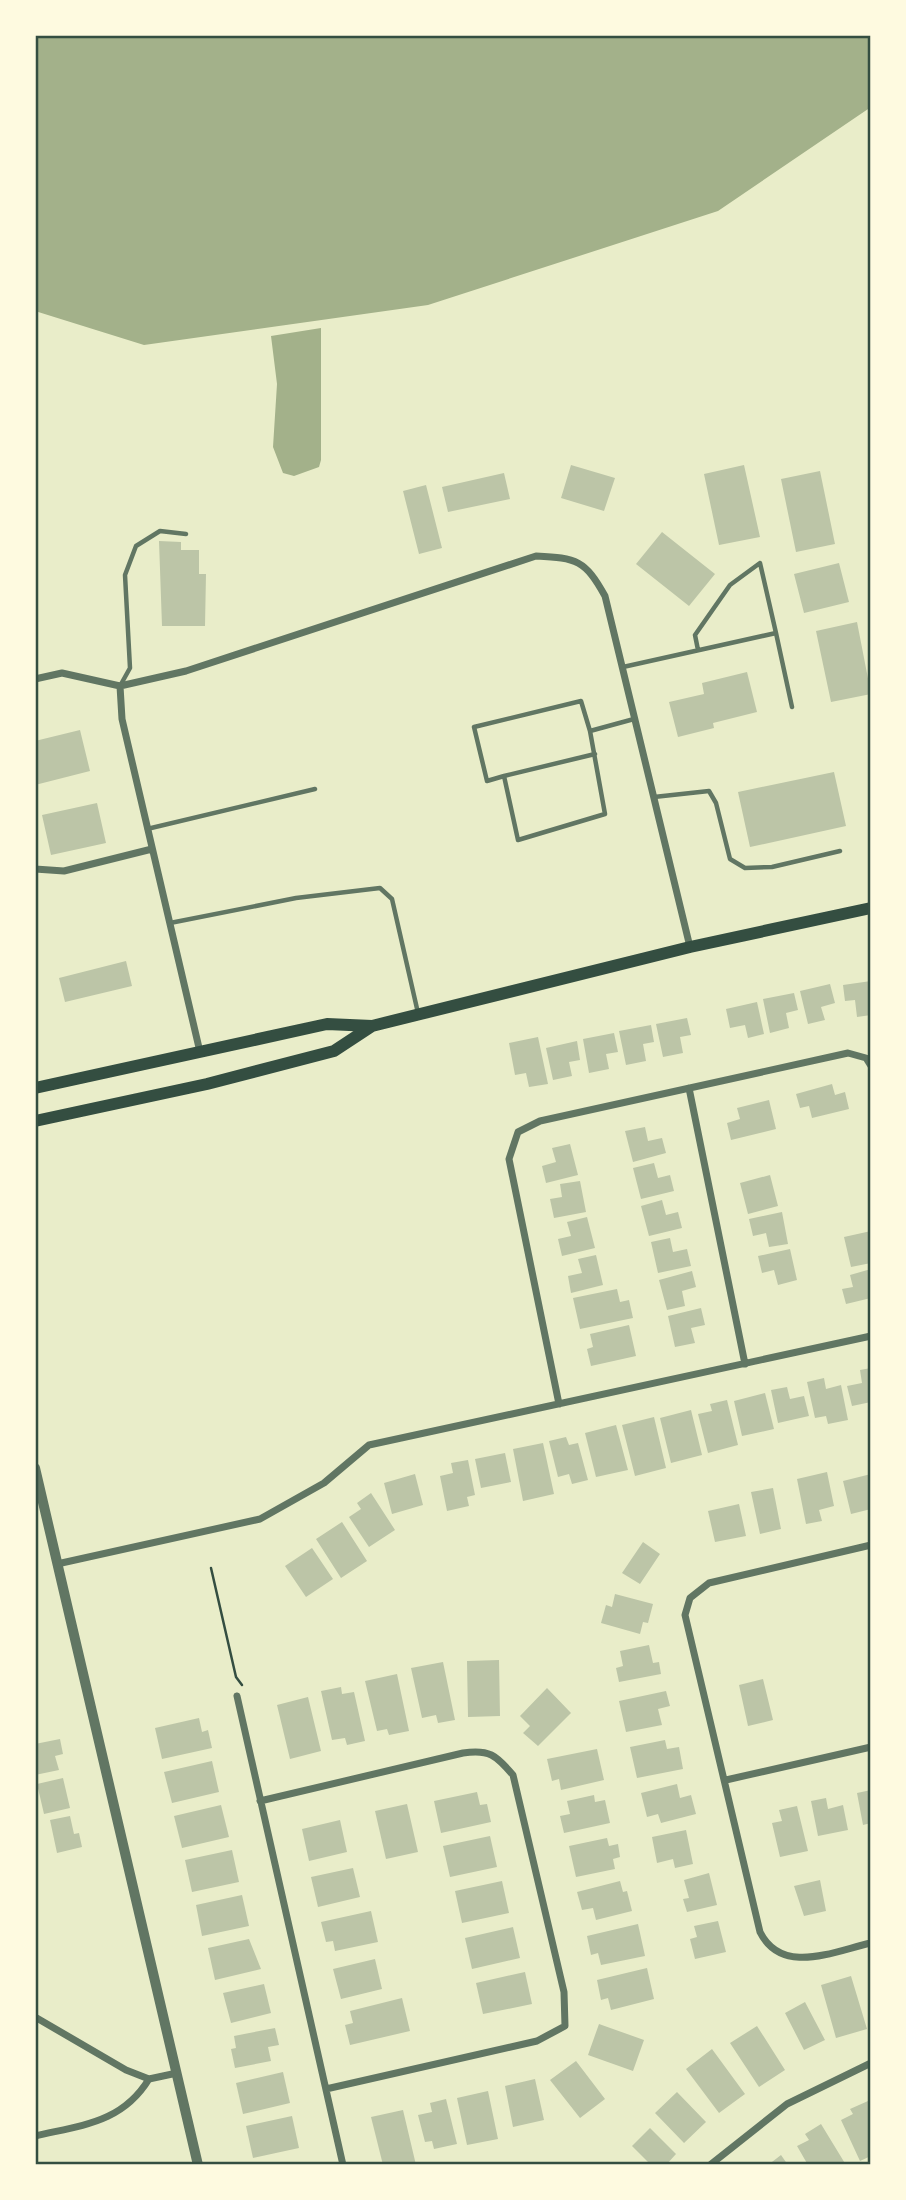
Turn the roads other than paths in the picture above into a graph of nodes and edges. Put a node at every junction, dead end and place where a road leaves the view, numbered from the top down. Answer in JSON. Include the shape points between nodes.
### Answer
{"nodes":[{"id":1,"x":186,"y":534,"type":"dead end"},
{"id":2,"x":776,"y":633,"type":"junction"},
{"id":3,"x":698,"y":650,"type":"junction"},
{"id":4,"x":623,"y":667,"type":"junction"},
{"id":5,"x":35,"y":679,"type":"edge"},
{"id":6,"x":120,"y":686,"type":"junction"},
{"id":7,"x":792,"y":707,"type":"dead end"},
{"id":8,"x":635,"y":719,"type":"junction"},
{"id":9,"x":590,"y":731,"type":"junction"},
{"id":10,"x":595,"y":754,"type":"junction"},
{"id":11,"x":504,"y":776,"type":"junction"},
{"id":12,"x":315,"y":789,"type":"dead end"},
{"id":13,"x":654,"y":797,"type":"junction"},
{"id":14,"x":147,"y":829,"type":"junction"},
{"id":15,"x":152,"y":849,"type":"junction"},
{"id":16,"x":840,"y":851,"type":"dead end"},
{"id":17,"x":35,"y":869,"type":"edge"},
{"id":18,"x":871,"y":908,"type":"edge"},
{"id":19,"x":169,"y":923,"type":"junction"},
{"id":20,"x":690,"y":947,"type":"junction"},
{"id":21,"x":419,"y":1015,"type":"junction"},
{"id":22,"x":372,"y":1026,"type":"junction"},
{"id":23,"x":200,"y":1052,"type":"junction"},
{"id":24,"x":871,"y":1066,"type":"edge"},
{"id":25,"x":35,"y":1088,"type":"edge"},
{"id":26,"x":689,"y":1088,"type":"junction"},
{"id":27,"x":35,"y":1121,"type":"edge"},
{"id":28,"x":871,"y":1336,"type":"edge"},
{"id":29,"x":744,"y":1364,"type":"junction"},
{"id":30,"x":559,"y":1404,"type":"junction"},
{"id":31,"x":35,"y":1468,"type":"edge"},
{"id":32,"x":871,"y":1545,"type":"edge"},
{"id":33,"x":57,"y":1564,"type":"junction"},
{"id":34,"x":237,"y":1696,"type":"dead end"},
{"id":35,"x":871,"y":1747,"type":"edge"},
{"id":36,"x":726,"y":1780,"type":"junction"},
{"id":37,"x":260,"y":1801,"type":"junction"},
{"id":38,"x":871,"y":1943,"type":"edge"},
{"id":39,"x":35,"y":2017,"type":"edge"},
{"id":40,"x":871,"y":2063,"type":"edge"},
{"id":41,"x":177,"y":2073,"type":"junction"},
{"id":42,"x":149,"y":2078,"type":"junction"},
{"id":43,"x":326,"y":2089,"type":"junction"},
{"id":44,"x":35,"y":2136,"type":"edge"},
{"id":45,"x":198,"y":2165,"type":"edge"},
{"id":46,"x":343,"y":2165,"type":"edge"},
{"id":47,"x":710,"y":2165,"type":"edge"}],
"edges":[{"from":1,"to":6,"type":"lane","via":[[160,531],[136,546],[125,575],[130,668]]},
{"from":2,"to":3,"type":"lane"},
{"from":2,"to":3,"type":"lane","via":[[760,564],[730,585],[695,635]]},
{"from":2,"to":7,"type":"lane"},
{"from":3,"to":4,"type":"lane"},
{"from":4,"to":6,"type":"street","via":[[606,596],[590,569],[566,558],[536,556],[245,654]]},
{"from":4,"to":8,"type":"street"},
{"from":5,"to":6,"type":"street","via":[[62,673]]},
{"from":6,"to":14,"type":"street","via":[[122,719]]},
{"from":8,"to":9,"type":"lane"},
{"from":8,"to":13,"type":"street"},
{"from":9,"to":10,"type":"lane"},
{"from":9,"to":11,"type":"lane","via":[[582,701],[474,727],[487,780]]},
{"from":10,"to":11,"type":"lane"},
{"from":10,"to":11,"type":"lane","via":[[605,814],[518,840]]},
{"from":12,"to":14,"type":"lane"},
{"from":13,"to":16,"type":"lane","via":[[709,791],[730,859],[745,868],[772,867]]},
{"from":13,"to":20,"type":"street"},
{"from":14,"to":15,"type":"street"},
{"from":15,"to":17,"type":"street","via":[[80,868]]},
{"from":15,"to":19,"type":"street"},
{"from":18,"to":20,"type":"main road"},
{"from":19,"to":21,"type":"lane","via":[[380,887],[393,899]]},
{"from":19,"to":23,"type":"street"},
{"from":20,"to":21,"type":"main road"},
{"from":21,"to":22,"type":"main road"},
{"from":22,"to":23,"type":"main road","via":[[327,1024]]},
{"from":22,"to":27,"type":"main road","via":[[334,1051]]},
{"from":23,"to":25,"type":"main road"},
{"from":24,"to":26,"type":"street","via":[[866,1058],[848,1053]]},
{"from":26,"to":29,"type":"street"},
{"from":26,"to":30,"type":"street","via":[[540,1121],[518,1132],[509,1159]]},
{"from":28,"to":29,"type":"street"},
{"from":29,"to":30,"type":"street"},
{"from":30,"to":33,"type":"street","via":[[369,1445],[324,1483],[260,1519]]},
{"from":31,"to":33,"type":"street"},
{"from":32,"to":36,"type":"street","via":[[709,1583],[690,1598],[685,1615]]},
{"from":33,"to":41,"type":"street"},
{"from":34,"to":37,"type":"street"},
{"from":35,"to":36,"type":"street"},
{"from":36,"to":38,"type":"street","via":[[760,1932],[773,1951],[795,1959]]},
{"from":37,"to":43,"type":"street"},
{"from":37,"to":43,"type":"street","via":[[463,1753],[481,1750],[498,1758],[513,1775],[564,1992],[565,2026],[537,2041]]},
{"from":39,"to":42,"type":"street","via":[[126,2070]]},
{"from":40,"to":47,"type":"street","via":[[787,2104]]},
{"from":41,"to":42,"type":"street"},
{"from":41,"to":45,"type":"street"},
{"from":42,"to":44,"type":"street","via":[[125,2108],[97,2121]]},
{"from":43,"to":46,"type":"street"}]}
